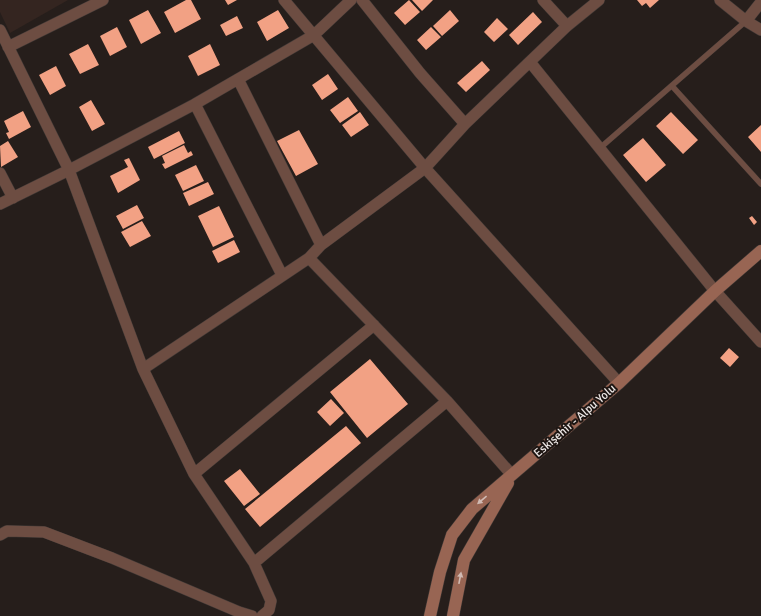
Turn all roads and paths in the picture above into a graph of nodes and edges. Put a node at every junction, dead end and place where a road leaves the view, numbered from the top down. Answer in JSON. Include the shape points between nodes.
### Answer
{"nodes":[{"id":1,"x":103,"y":0,"type":"edge"},
{"id":2,"x":284,"y":0,"type":"edge"},
{"id":3,"x":351,"y":0,"type":"edge"},
{"id":4,"x":362,"y":0,"type":"edge"},
{"id":5,"x":543,"y":0,"type":"edge"},
{"id":6,"x":720,"y":0,"type":"edge"},
{"id":7,"x":592,"y":2,"type":"edge"},
{"id":8,"x":761,"y":2,"type":"edge"},
{"id":9,"x":746,"y":21,"type":"junction"},
{"id":10,"x":567,"y":26,"type":"junction"},
{"id":11,"x":0,"y":30,"type":"edge"},
{"id":12,"x":761,"y":30,"type":"edge"},
{"id":13,"x":314,"y":35,"type":"junction"},
{"id":14,"x":8,"y":47,"type":"junction"},
{"id":15,"x":530,"y":62,"type":"junction"},
{"id":16,"x":238,"y":80,"type":"junction"},
{"id":17,"x":672,"y":86,"type":"junction"},
{"id":18,"x":194,"y":104,"type":"junction"},
{"id":19,"x":465,"y":124,"type":"junction"},
{"id":20,"x":600,"y":148,"type":"junction"},
{"id":21,"x":425,"y":168,"type":"junction"},
{"id":22,"x":69,"y":170,"type":"junction"},
{"id":23,"x":0,"y":173,"type":"edge"},
{"id":24,"x":761,"y":184,"type":"edge"},
{"id":25,"x":12,"y":198,"type":"junction"},
{"id":26,"x":0,"y":204,"type":"edge"},
{"id":27,"x":321,"y":245,"type":"junction"},
{"id":28,"x":761,"y":251,"type":"edge"},
{"id":29,"x":309,"y":258,"type":"junction"},
{"id":30,"x":282,"y":275,"type":"junction"},
{"id":31,"x":715,"y":291,"type":"junction"},
{"id":32,"x":374,"y":325,"type":"junction"},
{"id":33,"x":761,"y":342,"type":"edge"},
{"id":34,"x":143,"y":369,"type":"junction"},
{"id":35,"x":619,"y":383,"type":"junction"},
{"id":36,"x":447,"y":400,"type":"junction"},
{"id":37,"x":194,"y":474,"type":"junction"},
{"id":38,"x":512,"y":476,"type":"junction"},
{"id":39,"x":0,"y":535,"type":"edge"},
{"id":40,"x":254,"y":563,"type":"junction"},
{"id":41,"x":252,"y":616,"type":"edge"},
{"id":42,"x":262,"y":616,"type":"edge"},
{"id":43,"x":430,"y":616,"type":"edge"},
{"id":44,"x":453,"y":616,"type":"edge"}],
"edges":[{"from":1,"to":14,"type":"street"},
{"from":2,"to":13,"type":"street"},
{"from":3,"to":13,"type":"street"},
{"from":4,"to":19,"type":"street","via":[[420,73]]},
{"from":5,"to":10,"type":"street"},
{"from":6,"to":9,"type":"street"},
{"from":7,"to":10,"type":"street"},
{"from":8,"to":9,"type":"street"},
{"from":9,"to":12,"type":"street"},
{"from":9,"to":17,"type":"lane"},
{"from":10,"to":15,"type":"street"},
{"from":11,"to":14,"type":"street"},
{"from":13,"to":16,"type":"street"},
{"from":13,"to":21,"type":"street"},
{"from":14,"to":22,"type":"street"},
{"from":15,"to":19,"type":"street"},
{"from":15,"to":20,"type":"street"},
{"from":16,"to":18,"type":"street"},
{"from":16,"to":27,"type":"street"},
{"from":17,"to":20,"type":"lane"},
{"from":17,"to":24,"type":"lane"},
{"from":18,"to":22,"type":"street"},
{"from":18,"to":30,"type":"street"},
{"from":19,"to":21,"type":"street"},
{"from":20,"to":31,"type":"street"},
{"from":21,"to":27,"type":"street"},
{"from":21,"to":35,"type":"street"},
{"from":22,"to":25,"type":"street"},
{"from":22,"to":34,"type":"street"},
{"from":23,"to":25,"type":"street"},
{"from":25,"to":26,"type":"street"},
{"from":27,"to":29,"type":"street"},
{"from":28,"to":31,"type":"main road","name":"Eskişehir - Alpu Yolu"},
{"from":29,"to":30,"type":"street"},
{"from":29,"to":32,"type":"street"},
{"from":30,"to":34,"type":"street"},
{"from":31,"to":33,"type":"street"},
{"from":31,"to":35,"type":"main road","name":"Eskişehir - Alpu Yolu"},
{"from":32,"to":36,"type":"street"},
{"from":32,"to":37,"type":"street"},
{"from":34,"to":37,"type":"street"},
{"from":35,"to":38,"type":"main road","name":"Eskişehir - Alpu Yolu"},
{"from":36,"to":38,"type":"street"},
{"from":36,"to":40,"type":"street"},
{"from":37,"to":40,"type":"street"},
{"from":38,"to":43,"type":"main road","name":"Eskişehir - Alpu Yolu","one_way":true,"via":[[472,509],[452,535]]},
{"from":44,"to":38,"type":"main road","one_way":true,"via":[[464,560]]},
{"from":39,"to":41,"type":"street","via":[[7,531],[44,532]]},
{"from":40,"to":42,"type":"street","via":[[271,601],[269,610]]}]}
